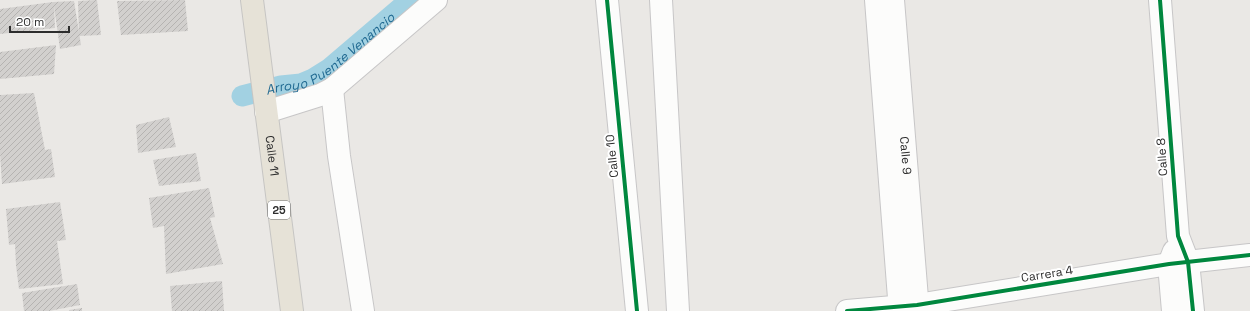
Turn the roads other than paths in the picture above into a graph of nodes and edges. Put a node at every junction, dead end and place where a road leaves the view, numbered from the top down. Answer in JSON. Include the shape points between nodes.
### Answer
{"nodes":[{"id":1,"x":252,"y":0,"type":"edge"},
{"id":2,"x":436,"y":0,"type":"edge"},
{"id":3,"x":607,"y":0,"type":"edge"},
{"id":4,"x":662,"y":0,"type":"edge"},
{"id":5,"x":876,"y":0,"type":"edge"},
{"id":6,"x":893,"y":0,"type":"edge"},
{"id":7,"x":1160,"y":0,"type":"edge"},
{"id":8,"x":332,"y":89,"type":"junction"},
{"id":9,"x":266,"y":111,"type":"junction"},
{"id":10,"x":1250,"y":255,"type":"edge"},
{"id":11,"x":1179,"y":263,"type":"junction"},
{"id":12,"x":909,"y":308,"type":"edge"},
{"id":13,"x":292,"y":311,"type":"edge"},
{"id":14,"x":363,"y":311,"type":"edge"},
{"id":15,"x":637,"y":311,"type":"edge"},
{"id":16,"x":678,"y":311,"type":"edge"},
{"id":17,"x":847,"y":311,"type":"edge"},
{"id":18,"x":1173,"y":311,"type":"edge"},
{"id":19,"x":1193,"y":311,"type":"edge"}],
"edges":[{"from":1,"to":9,"type":"main road","name":"Calle 11","number":"25"},
{"from":2,"to":8,"type":"street"},
{"from":3,"to":15,"type":"street","name":"Calle 10"},
{"from":4,"to":16,"type":"street"},
{"from":5,"to":12,"type":"street","name":"Calle 9"},
{"from":6,"to":12,"type":"street","name":"Calle 9"},
{"from":7,"to":11,"type":"street","name":"Calle 8"},
{"from":8,"to":9,"type":"street"},
{"from":8,"to":14,"type":"street","via":[[339,156]]},
{"from":9,"to":13,"type":"main road","name":"Calle 11","number":"25"},
{"from":10,"to":11,"type":"street","name":"Carrera 4"},
{"from":11,"to":12,"type":"street","name":"Carrera 4"},
{"from":11,"to":18,"type":"street","name":"Calle 8"},
{"from":11,"to":19,"type":"street","name":"Calle 8"},
{"from":12,"to":17,"type":"street","name":"Carrera 4"}]}
